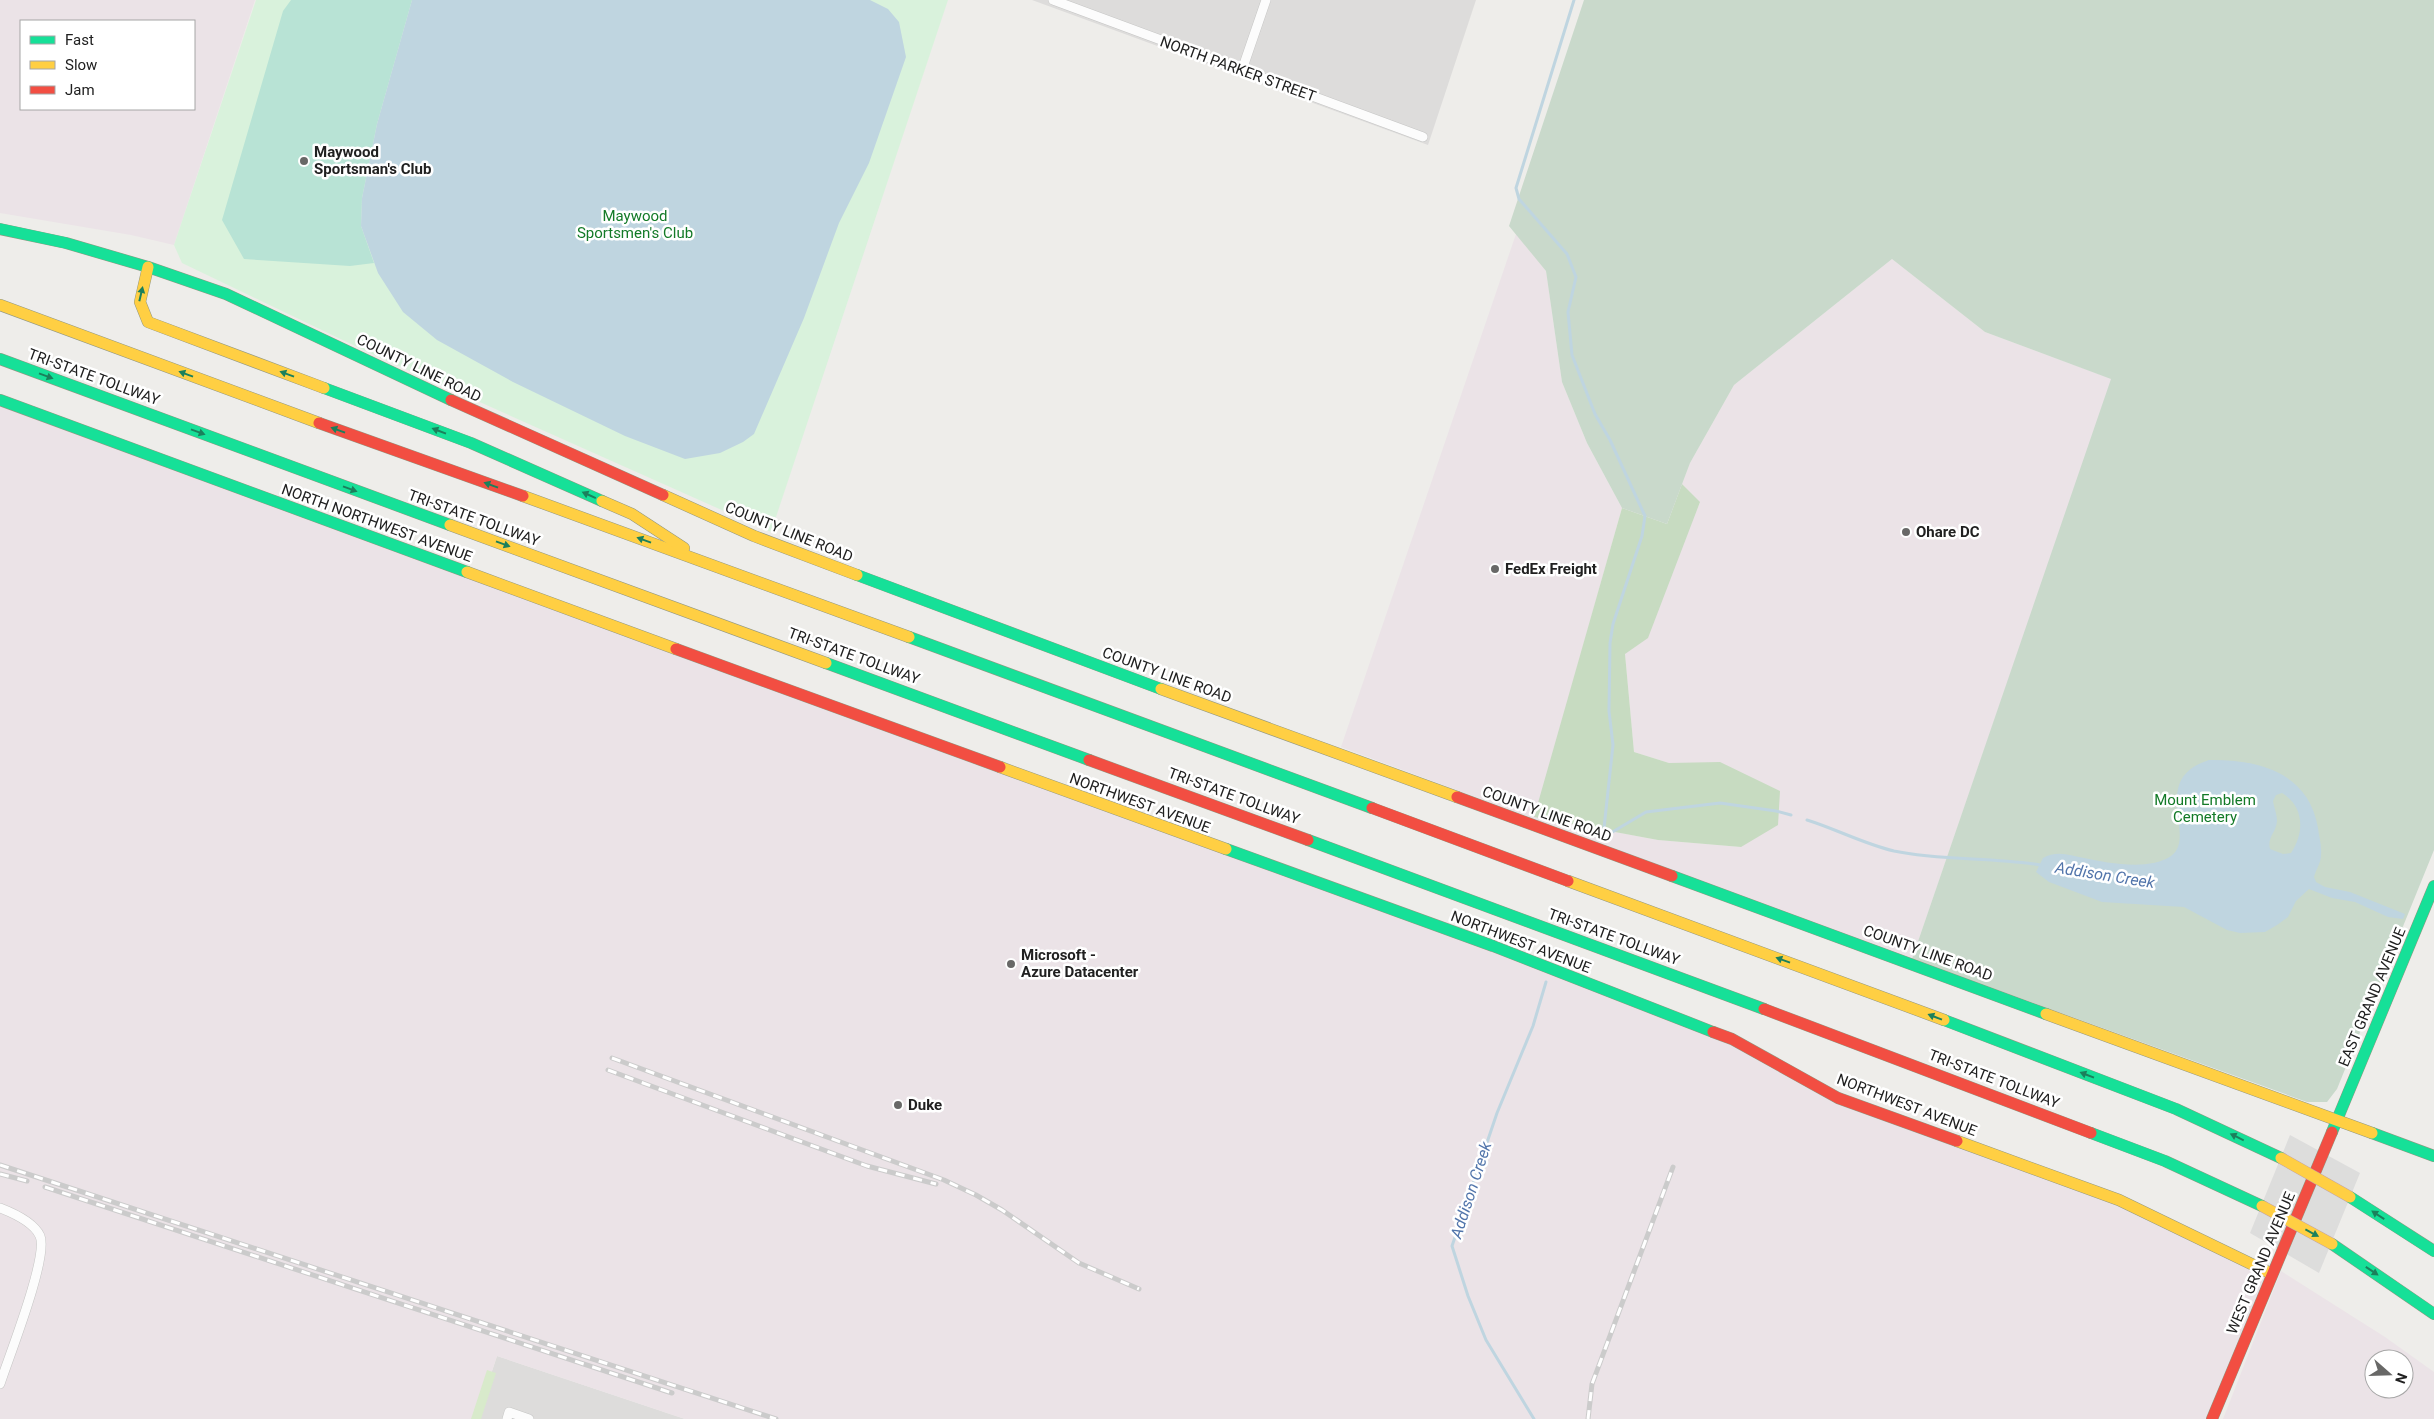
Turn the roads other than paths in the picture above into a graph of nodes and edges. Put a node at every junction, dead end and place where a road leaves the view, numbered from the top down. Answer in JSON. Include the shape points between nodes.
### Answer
{"nodes":[{"id":1,"x":1053,"y":0,"type":"edge"},
{"id":2,"x":1266,"y":0,"type":"edge"},
{"id":3,"x":1242,"y":70,"type":"junction"},
{"id":4,"x":1423,"y":137,"type":"dead end"},
{"id":5,"x":0,"y":229,"type":"edge"},
{"id":6,"x":148,"y":267,"type":"junction"},
{"id":7,"x":0,"y":305,"type":"edge"},
{"id":8,"x":0,"y":359,"type":"edge"},
{"id":9,"x":0,"y":400,"type":"edge"},
{"id":10,"x":707,"y":562,"type":"junction"},
{"id":11,"x":743,"y":674,"type":"joint"},
{"id":12,"x":2434,"y":886,"type":"edge"},
{"id":13,"x":2338,"y":1119,"type":"junction"},
{"id":14,"x":2434,"y":1156,"type":"edge"},
{"id":15,"x":0,"y":1208,"type":"edge"},
{"id":16,"x":2434,"y":1251,"type":"edge"},
{"id":17,"x":2272,"y":1274,"type":"junction"},
{"id":18,"x":2434,"y":1314,"type":"edge"},
{"id":19,"x":0,"y":1384,"type":"edge"},
{"id":20,"x":507,"y":1419,"type":"edge"},
{"id":21,"x":529,"y":1419,"type":"edge"},
{"id":22,"x":2212,"y":1419,"type":"edge"}],
"edges":[{"from":1,"to":3,"type":"street","name":"NORTH PARKER STREET"},
{"from":2,"to":3,"type":"street"},
{"from":3,"to":4,"type":"street","name":"NORTH PARKER STREET"},
{"from":5,"to":6,"type":"main road","name":"COUNTY LINE ROAD","via":[[66,242]]},
{"from":10,"to":6,"type":"main road","one_way":true,"via":[[632,514],[470,443],[148,322],[140,312],[139,300]]},
{"from":6,"to":13,"type":"main road","name":"COUNTY LINE ROAD","via":[[226,294],[467,408],[762,540],[1048,648]]},
{"from":10,"to":7,"type":"main road","one_way":true},
{"from":8,"to":18,"type":"main road","name":"TRI-STATE TOLLWAY","one_way":true,"bridge":true,"via":[[1648,965],[2165,1161],[2262,1206],[2332,1244]]},
{"from":9,"to":11,"type":"main road","name":"NORTH NORTHWEST AVENUE"},
{"from":16,"to":10,"type":"main road","one_way":true,"bridge":true,"via":[[2350,1196],[2281,1158],[2176,1108]]},
{"from":11,"to":17,"type":"main road","name":"NORTHWEST AVENUE","via":[[1493,946],[1724,1035],[1838,1098],[2119,1200]]},
{"from":12,"to":13,"type":"main road","name":"EAST GRAND AVENUE"},
{"from":13,"to":14,"type":"main road","name":"COUNTY LINE ROAD"},
{"from":13,"to":17,"type":"main road","name":"WEST GRAND AVENUE"},
{"from":15,"to":19,"type":"street","via":[[26,1221],[41,1237],[36,1276]]},
{"from":17,"to":22,"type":"main road","name":"WEST GRAND AVENUE"},
{"from":20,"to":21,"type":"street","via":[[509,1412]]}]}
